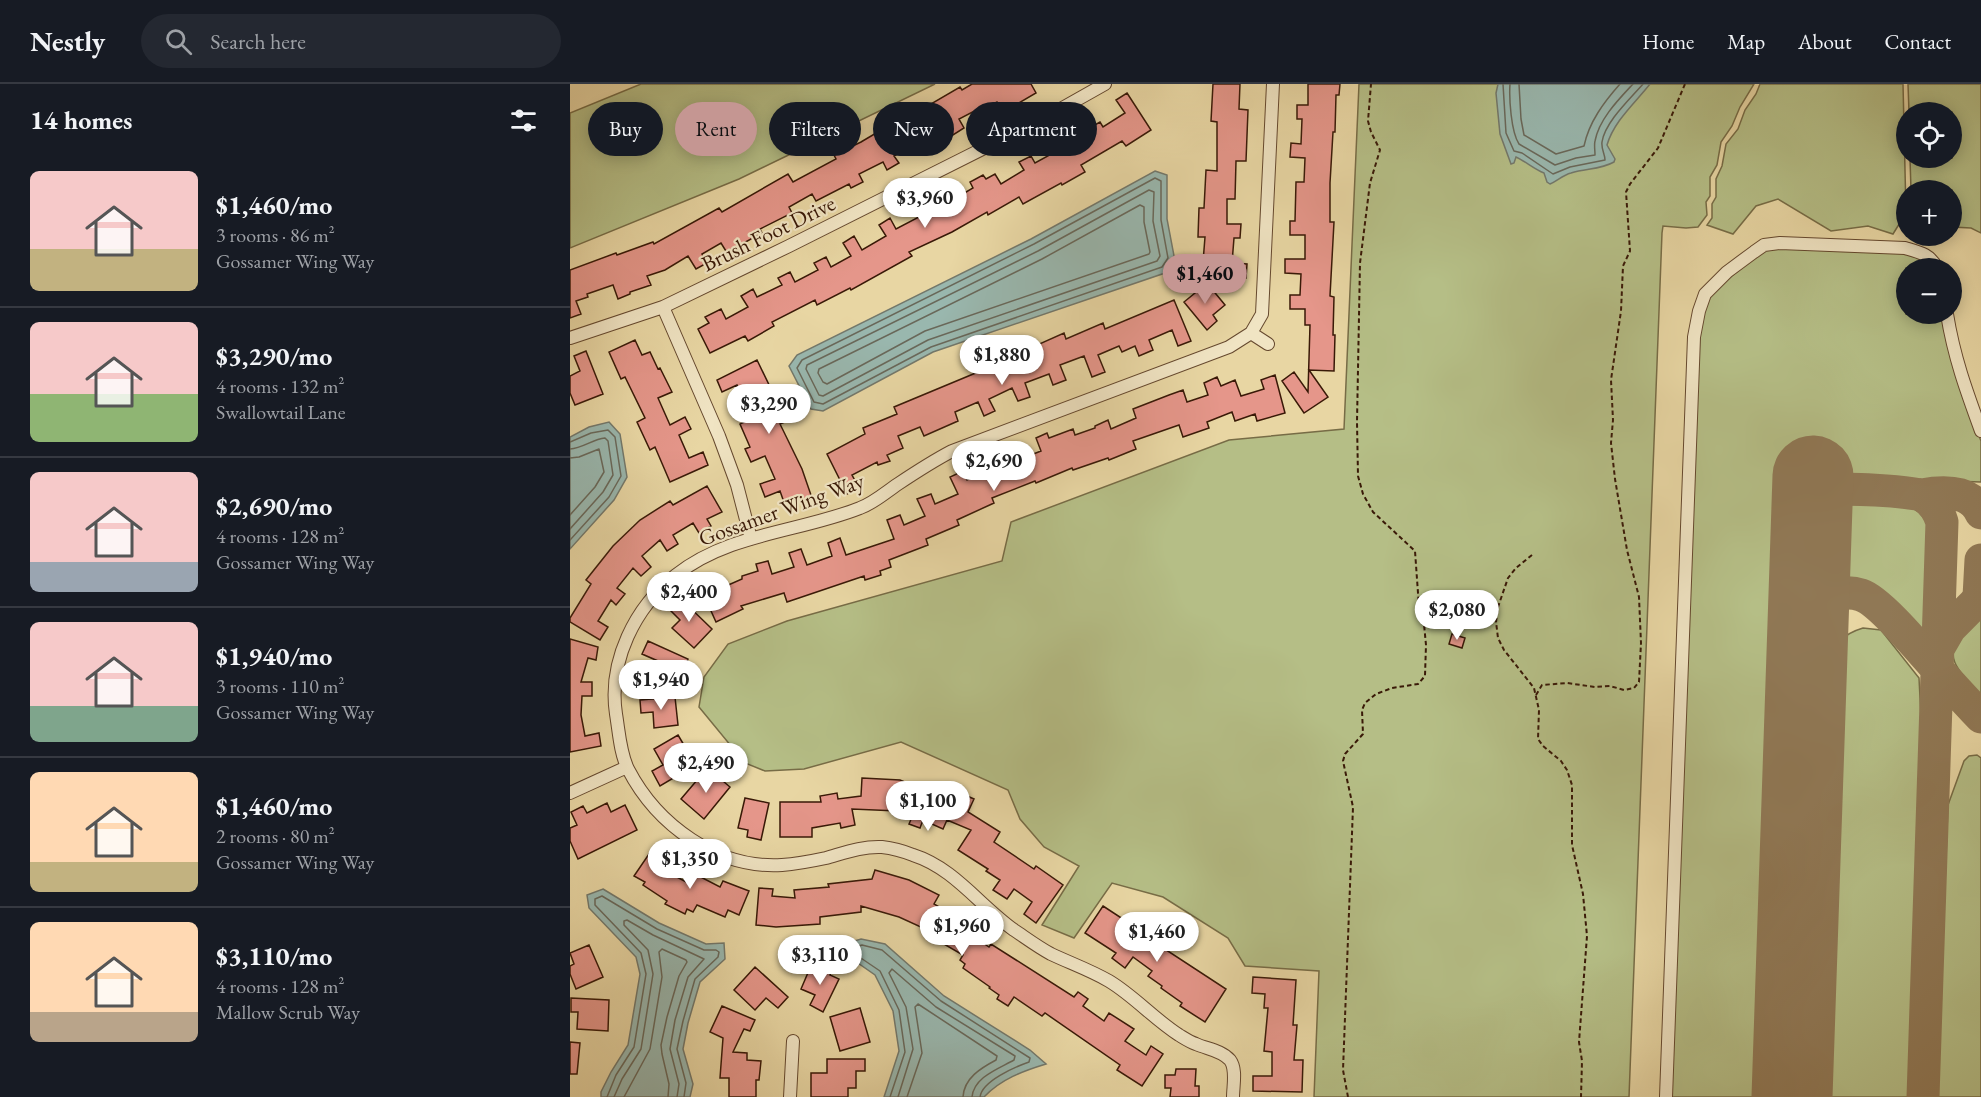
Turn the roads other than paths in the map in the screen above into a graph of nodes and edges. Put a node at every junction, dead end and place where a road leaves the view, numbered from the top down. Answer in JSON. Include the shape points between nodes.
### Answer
{"nodes":[{"id":1,"x":1106,"y":84,"type":"edge"},
{"id":2,"x":1273,"y":84,"type":"edge"},
{"id":3,"x":1930,"y":258,"type":"edge"},
{"id":4,"x":663,"y":307,"type":"junction"},
{"id":5,"x":1948,"y":324,"type":"edge"},
{"id":6,"x":1251,"y":333,"type":"junction"},
{"id":7,"x":570,"y":338,"type":"edge"},
{"id":8,"x":1268,"y":344,"type":"dead end"},
{"id":9,"x":1981,"y":431,"type":"edge"},
{"id":10,"x":751,"y":539,"type":"junction"},
{"id":11,"x":627,"y":767,"type":"junction"},
{"id":12,"x":570,"y":793,"type":"edge"},
{"id":13,"x":793,"y":1041,"type":"dead end"},
{"id":14,"x":790,"y":1097,"type":"edge"},
{"id":15,"x":1233,"y":1097,"type":"edge"},
{"id":16,"x":1666,"y":1097,"type":"edge"}],
"edges":[{"from":1,"to":4,"type":"street","name":"Brush Foot Drive","via":[[1040,121]]},
{"from":2,"to":6,"type":"street","via":[[1262,314]]},
{"from":3,"to":16,"type":"street","via":[[1905,248],[1772,244],[1727,272],[1705,294],[1699,311],[1694,337]]},
{"from":4,"to":7,"type":"street","name":"Brush Foot Drive"},
{"from":4,"to":10,"type":"street","via":[[734,475]]},
{"from":5,"to":9,"type":"street","via":[[1959,373]]},
{"from":6,"to":8,"type":"street"},
{"from":6,"to":10,"type":"street","name":"Gossamer Wing Way","via":[[1229,347],[952,451],[864,507]]},
{"from":10,"to":11,"type":"street","name":"Gossamer Wing Way","via":[[704,557],[676,575],[648,602],[632,625],[616,678],[615,708]]},
{"from":11,"to":12,"type":"street"},
{"from":11,"to":15,"type":"street","name":"Gossamer Wing Way","via":[[658,813],[684,835],[730,857],[780,865],[858,848],[881,847],[932,862],[1014,930],[1108,980],[1194,1044],[1221,1053],[1234,1069]]},
{"from":13,"to":14,"type":"street"}]}
